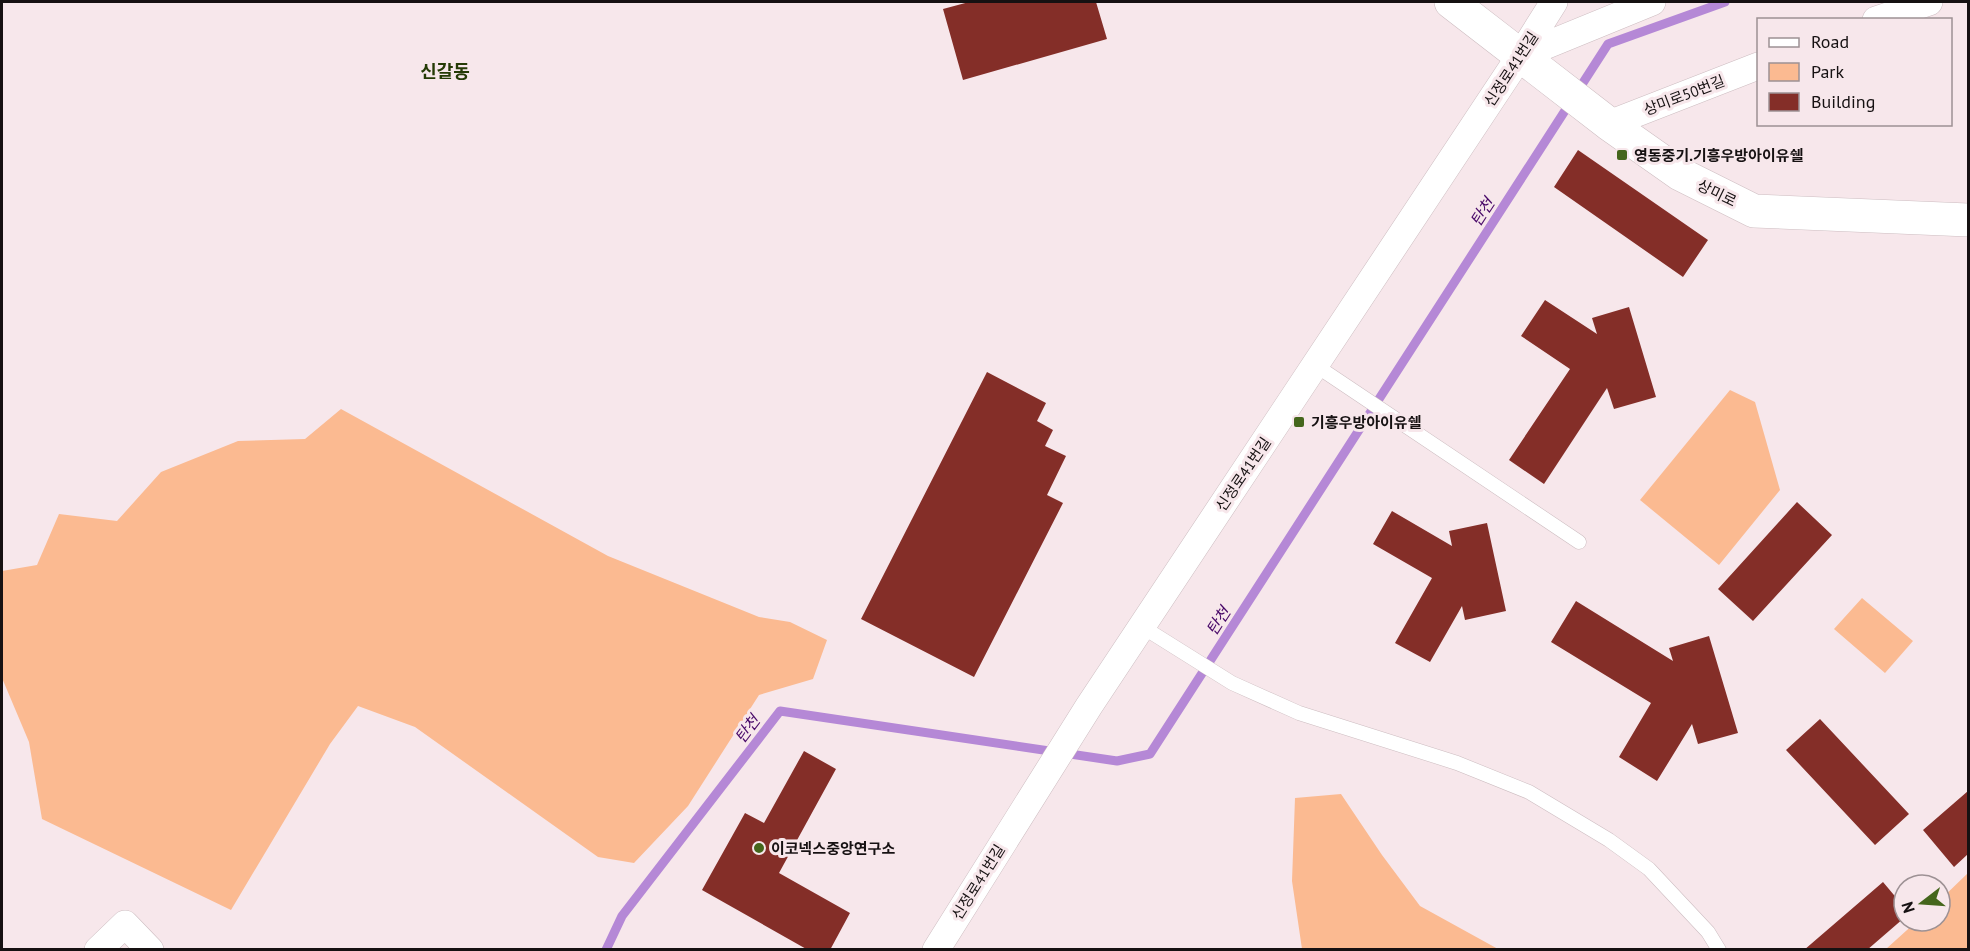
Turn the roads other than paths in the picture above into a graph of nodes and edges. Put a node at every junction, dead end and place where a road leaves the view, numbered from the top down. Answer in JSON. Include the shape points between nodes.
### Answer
{"nodes":[{"id":1,"x":1451,"y":2,"type":"edge"},
{"id":2,"x":1554,"y":2,"type":"edge"},
{"id":3,"x":1652,"y":2,"type":"edge"},
{"id":4,"x":1913,"y":4,"type":"edge"},
{"id":5,"x":1881,"y":18,"type":"edge"},
{"id":6,"x":1520,"y":56,"type":"junction"},
{"id":7,"x":1757,"y":66,"type":"edge"},
{"id":8,"x":1609,"y":124,"type":"junction"},
{"id":9,"x":1968,"y":219,"type":"edge"},
{"id":10,"x":1315,"y":365,"type":"junction"},
{"id":11,"x":1579,"y":542,"type":"dead end"},
{"id":12,"x":1142,"y":626,"type":"junction"},
{"id":13,"x":98,"y":950,"type":"edge"},
{"id":14,"x":150,"y":950,"type":"edge"},
{"id":15,"x":936,"y":950,"type":"edge"},
{"id":16,"x":1719,"y":950,"type":"edge"}],
"edges":[{"from":1,"to":6,"type":"street","name":"상미로"},
{"from":2,"to":6,"type":"street","name":"신정로41번길"},
{"from":3,"to":6,"type":"street"},
{"from":4,"to":5,"type":"street"},
{"from":6,"to":8,"type":"street","name":"상미로"},
{"from":6,"to":10,"type":"street","name":"신정로41번길"},
{"from":7,"to":8,"type":"street","name":"상미로50번길"},
{"from":8,"to":9,"type":"street","name":"상미로","via":[[1680,174],[1754,211]]},
{"from":10,"to":11,"type":"lane"},
{"from":10,"to":12,"type":"street","name":"신정로41번길"},
{"from":12,"to":15,"type":"street","name":"신정로41번길"},
{"from":12,"to":16,"type":"lane","via":[[1232,683],[1299,713],[1457,763],[1529,792],[1649,869],[1708,932]]},
{"from":13,"to":14,"type":"street","via":[[125,924]]}]}
